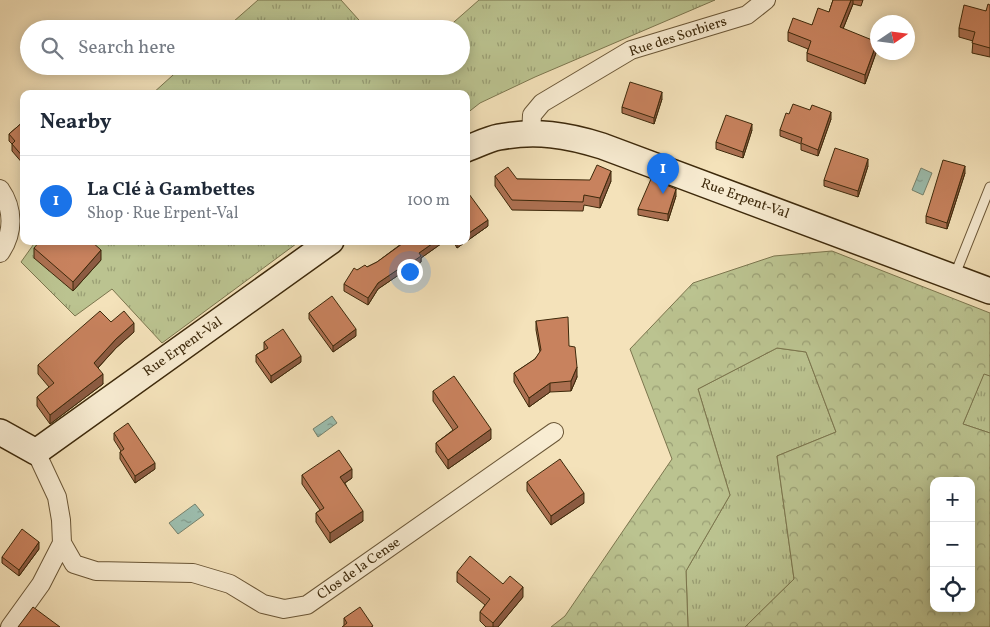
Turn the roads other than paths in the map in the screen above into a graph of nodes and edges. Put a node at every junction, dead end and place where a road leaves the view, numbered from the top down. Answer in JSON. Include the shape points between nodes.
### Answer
{"nodes":[{"id":1,"x":766,"y":0,"type":"edge"},
{"id":2,"x":531,"y":134,"type":"junction"},
{"id":3,"x":470,"y":148,"type":"edge"},
{"id":4,"x":990,"y":186,"type":"edge"},
{"id":5,"x":0,"y":189,"type":"edge"},
{"id":6,"x":325,"y":245,"type":"edge"},
{"id":7,"x":0,"y":253,"type":"edge"},
{"id":8,"x":954,"y":277,"type":"junction"},
{"id":9,"x":990,"y":291,"type":"edge"},
{"id":10,"x":0,"y":432,"type":"edge"},
{"id":11,"x":554,"y":432,"type":"dead end"},
{"id":12,"x":36,"y":452,"type":"junction"},
{"id":13,"x":62,"y":543,"type":"junction"},
{"id":14,"x":10,"y":627,"type":"edge"}],
"edges":[{"from":1,"to":2,"type":"street","name":"Rue des Sorbiers","via":[[747,15],[631,50],[542,103],[532,115]]},
{"from":2,"to":3,"type":"street","name":"Rue Erpent-Val","via":[[498,137]]},
{"from":2,"to":8,"type":"street","name":"Rue Erpent-Val","via":[[574,137],[602,146]]},
{"from":4,"to":8,"type":"lane"},
{"from":5,"to":7,"type":"street","via":[[8,201],[10,226],[7,243]]},
{"from":6,"to":12,"type":"street","name":"Rue Erpent-Val"},
{"from":8,"to":9,"type":"street","name":"Rue Erpent-Val"},
{"from":10,"to":12,"type":"street"},
{"from":11,"to":13,"type":"street","name":"Clos de la Cense","via":[[307,605],[284,609],[264,604],[230,584],[193,573],[96,571],[74,564]]},
{"from":12,"to":13,"type":"street","via":[[57,498]]},
{"from":13,"to":14,"type":"street","via":[[41,584]]}]}
